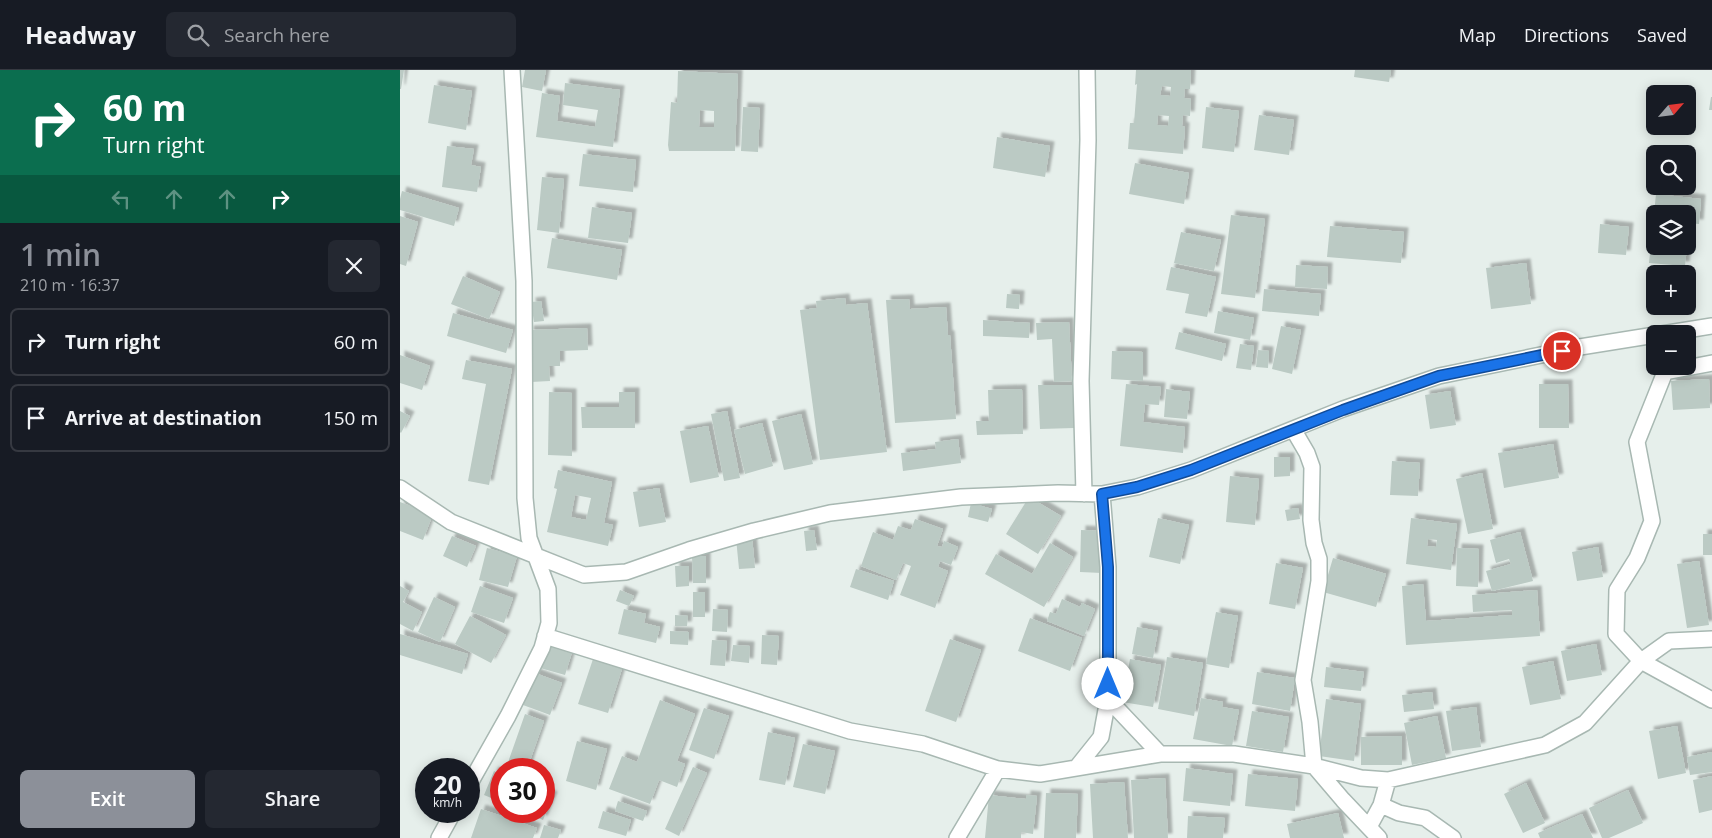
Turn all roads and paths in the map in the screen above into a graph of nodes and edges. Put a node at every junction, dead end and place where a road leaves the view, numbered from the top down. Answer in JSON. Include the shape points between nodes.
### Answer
{"nodes":[{"id":1,"x":512,"y":70,"type":"edge"},
{"id":2,"x":1087,"y":70,"type":"edge"},
{"id":3,"x":1712,"y":326,"type":"edge"},
{"id":4,"x":1696,"y":329,"type":"edge"},
{"id":5,"x":1646,"y":336,"type":"edge"},
{"id":6,"x":1712,"y":363,"type":"edge"},
{"id":7,"x":1293,"y":429,"type":"junction"},
{"id":8,"x":400,"y":488,"type":"edge"},
{"id":9,"x":1084,"y":494,"type":"junction"},
{"id":10,"x":1102,"y":494,"type":"junction"},
{"id":11,"x":536,"y":557,"type":"junction"},
{"id":12,"x":545,"y":636,"type":"junction"},
{"id":13,"x":1712,"y":638,"type":"edge"},
{"id":14,"x":1641,"y":661,"type":"junction"},
{"id":15,"x":1108,"y":699,"type":"junction"},
{"id":16,"x":1712,"y":700,"type":"edge"},
{"id":17,"x":1160,"y":754,"type":"junction"},
{"id":18,"x":480,"y":766,"type":"edge"},
{"id":19,"x":1314,"y":766,"type":"junction"},
{"id":20,"x":1077,"y":767,"type":"junction"},
{"id":21,"x":998,"y":769,"type":"junction"},
{"id":22,"x":1388,"y":780,"type":"junction"},
{"id":23,"x":1381,"y":805,"type":"junction"},
{"id":24,"x":447,"y":823,"type":"edge"},
{"id":25,"x":1374,"y":832,"type":"edge"},
{"id":26,"x":438,"y":838,"type":"edge"},
{"id":27,"x":957,"y":838,"type":"edge"},
{"id":28,"x":1453,"y":838,"type":"edge"}],
"edges":[{"from":1,"to":11,"type":"street","via":[[524,281],[525,498],[529,538]]},
{"from":2,"to":9,"type":"street","via":[[1081,381]]},
{"from":3,"to":4,"type":"street"},
{"from":5,"to":7,"type":"street","via":[[1439,376]]},
{"from":6,"to":14,"type":"street","via":[[1665,372],[1637,442],[1652,521],[1637,558],[1617,590],[1616,634]]},
{"from":7,"to":10,"type":"street","via":[[1191,470]]},
{"from":7,"to":19,"type":"street","via":[[1312,467],[1311,520],[1319,559],[1303,680]]},
{"from":8,"to":11,"type":"street","via":[[452,522]]},
{"from":9,"to":10,"type":"street"},
{"from":9,"to":11,"type":"street","via":[[961,497],[830,513],[698,547],[626,572],[584,575]]},
{"from":10,"to":15,"type":"street","via":[[1108,567]]},
{"from":11,"to":12,"type":"street","via":[[548,589]]},
{"from":12,"to":18,"type":"street","via":[[508,716]]},
{"from":12,"to":21,"type":"street","via":[[850,731],[923,744]]},
{"from":13,"to":14,"type":"street","via":[[1669,640]]},
{"from":14,"to":16,"type":"street"},
{"from":14,"to":22,"type":"street","via":[[1585,724],[1545,745]]},
{"from":15,"to":17,"type":"street"},
{"from":15,"to":20,"type":"street","via":[[1101,737]]},
{"from":17,"to":19,"type":"street","via":[[1234,754]]},
{"from":17,"to":20,"type":"street"},
{"from":19,"to":22,"type":"street","via":[[1361,778]]},
{"from":19,"to":25,"type":"street"},
{"from":20,"to":21,"type":"street","via":[[1040,774]]},
{"from":21,"to":27,"type":"street"},
{"from":22,"to":23,"type":"street"},
{"from":23,"to":25,"type":"street"},
{"from":23,"to":28,"type":"street","via":[[1399,813],[1425,818]]},
{"from":24,"to":26,"type":"street"}]}
